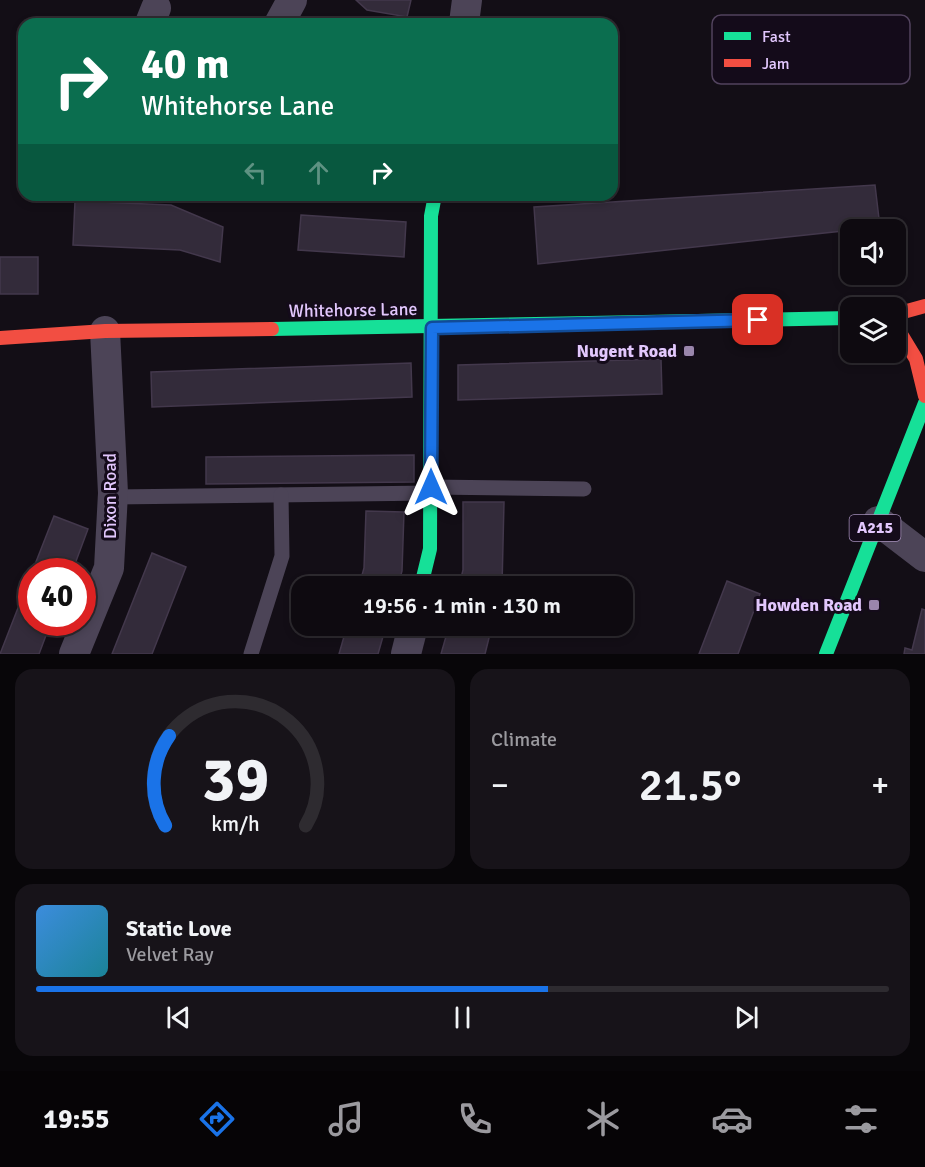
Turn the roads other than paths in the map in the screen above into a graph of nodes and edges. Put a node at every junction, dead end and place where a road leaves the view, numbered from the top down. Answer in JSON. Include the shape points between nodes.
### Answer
{"nodes":[{"id":1,"x":292,"y":0,"type":"edge"},
{"id":2,"x":282,"y":18,"type":"edge"},
{"id":3,"x":434,"y":201,"type":"edge"},
{"id":4,"x":925,"y":306,"type":"edge"},
{"id":5,"x":906,"y":311,"type":"edge"},
{"id":6,"x":840,"y":318,"type":"edge"},
{"id":7,"x":432,"y":328,"type":"junction"},
{"id":8,"x":105,"y":331,"type":"junction"},
{"id":9,"x":0,"y":338,"type":"edge"},
{"id":10,"x":906,"y":339,"type":"edge"},
{"id":11,"x":925,"y":396,"type":"edge"},
{"id":12,"x":925,"y":403,"type":"edge"},
{"id":13,"x":584,"y":489,"type":"dead end"},
{"id":14,"x":431,"y":490,"type":"junction"},
{"id":15,"x":281,"y":495,"type":"junction"},
{"id":16,"x":113,"y":497,"type":"junction"},
{"id":17,"x":878,"y":521,"type":"junction"},
{"id":18,"x":925,"y":556,"type":"edge"},
{"id":19,"x":424,"y":576,"type":"edge"},
{"id":20,"x":410,"y":636,"type":"edge"},
{"id":21,"x":74,"y":654,"type":"edge"},
{"id":22,"x":251,"y":654,"type":"edge"},
{"id":23,"x":406,"y":654,"type":"edge"},
{"id":24,"x":826,"y":654,"type":"edge"}],
"edges":[{"from":1,"to":2,"type":"street"},
{"from":3,"to":7,"type":"main road"},
{"from":4,"to":5,"type":"main road"},
{"from":6,"to":7,"type":"main road","name":"Whitehorse Lane"},
{"from":7,"to":8,"type":"main road","name":"Whitehorse Lane"},
{"from":7,"to":14,"type":"main road"},
{"from":8,"to":9,"type":"main road","name":"Whitehorse Lane"},
{"from":8,"to":16,"type":"street","name":"Dixon Road"},
{"from":10,"to":11,"type":"main road","via":[[924,375]]},
{"from":12,"to":17,"type":"main road","number":"A215"},
{"from":13,"to":14,"type":"lane"},
{"from":14,"to":15,"type":"lane"},
{"from":14,"to":19,"type":"main road","via":[[430,549]]},
{"from":15,"to":16,"type":"lane"},
{"from":15,"to":22,"type":"lane","via":[[282,556]]},
{"from":16,"to":21,"type":"street","name":"Dixon Road","via":[[109,568]]},
{"from":17,"to":18,"type":"street"},
{"from":17,"to":24,"type":"main road","number":"A215"},
{"from":20,"to":23,"type":"street"}]}
